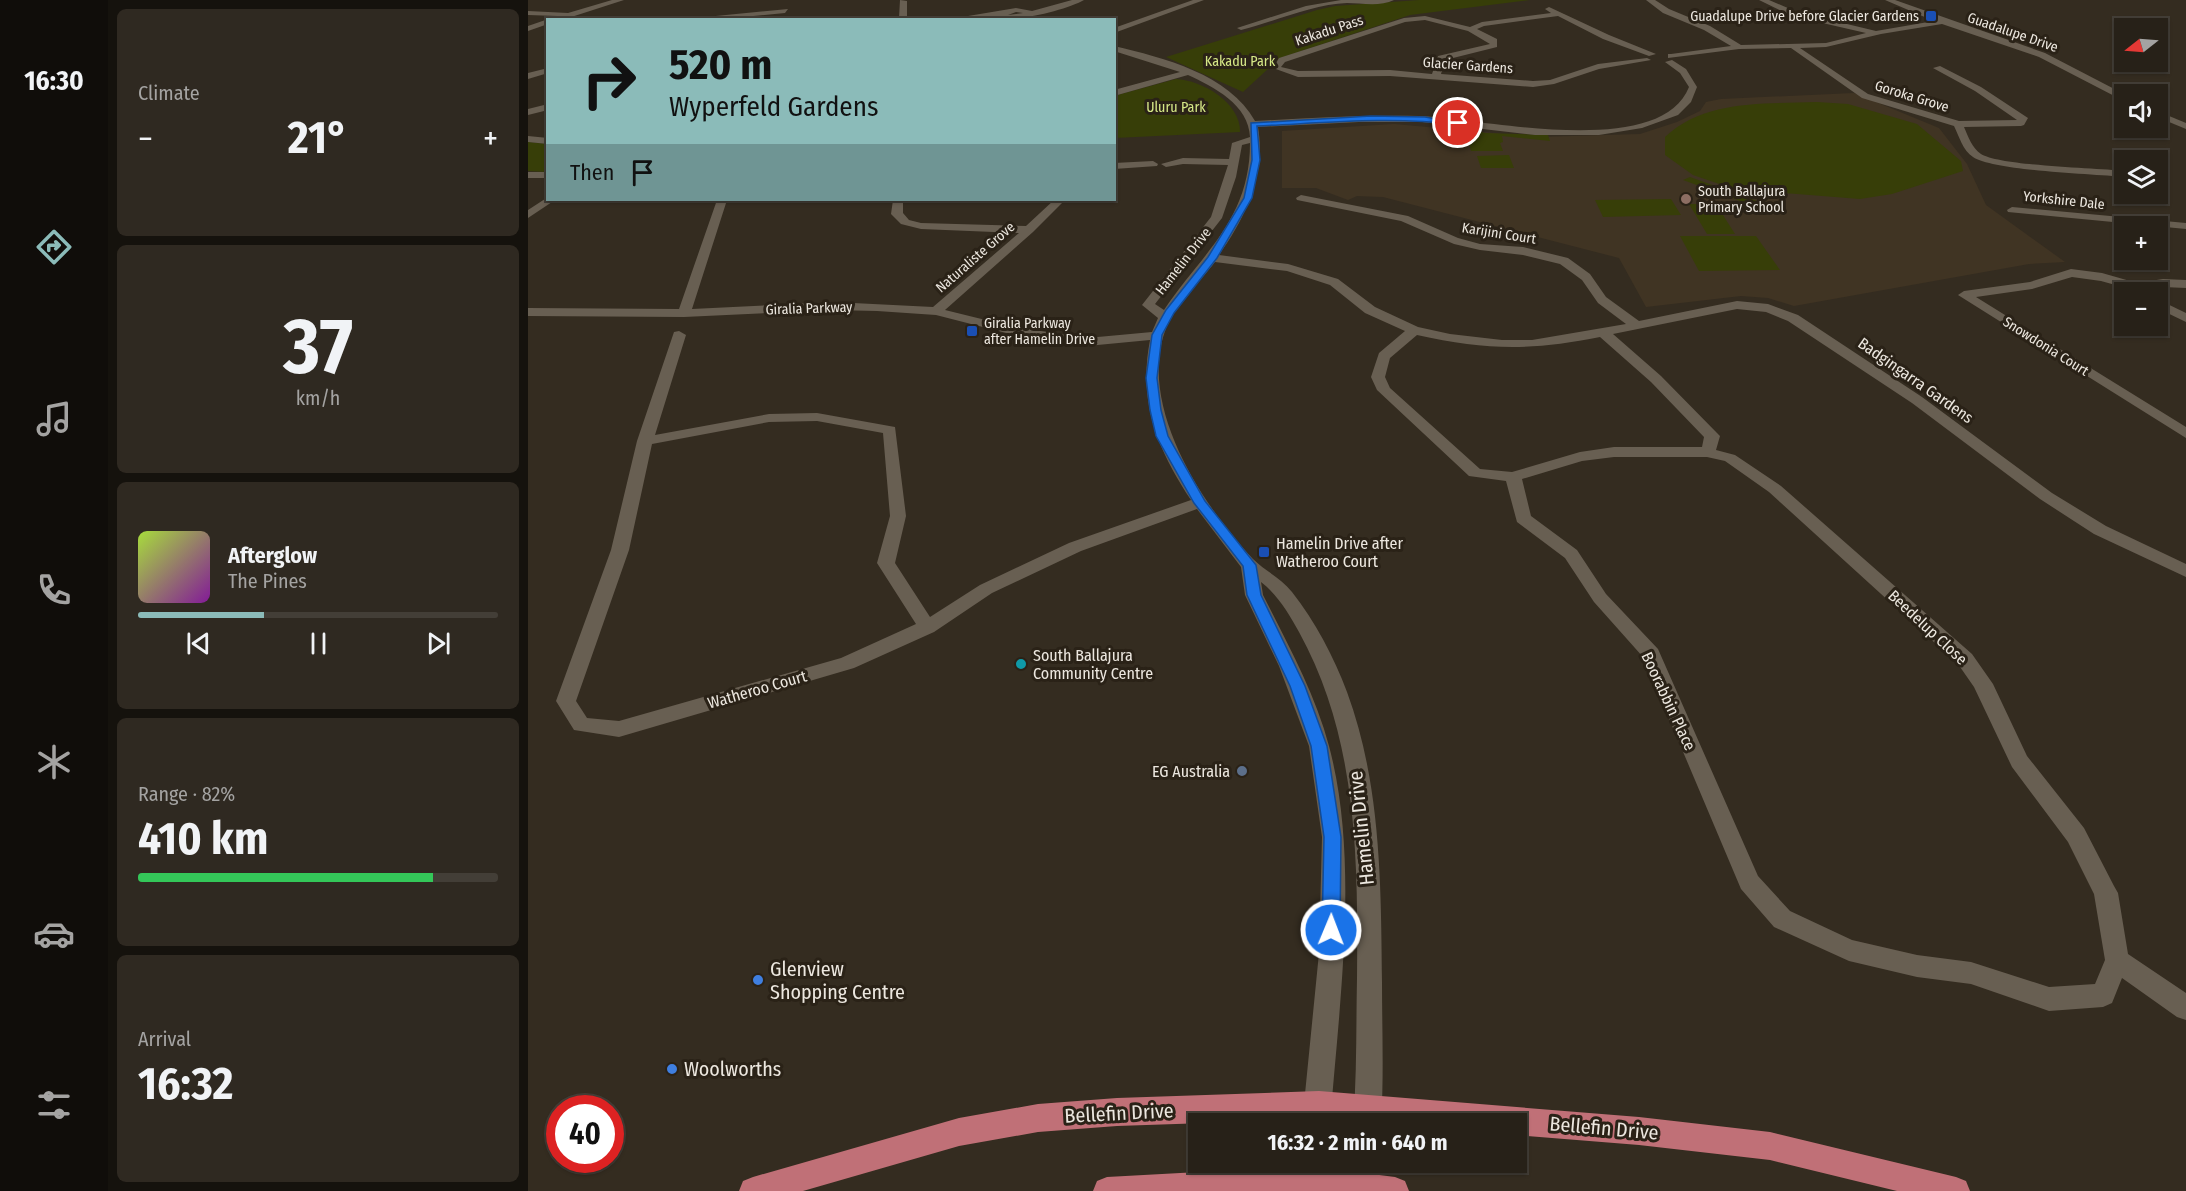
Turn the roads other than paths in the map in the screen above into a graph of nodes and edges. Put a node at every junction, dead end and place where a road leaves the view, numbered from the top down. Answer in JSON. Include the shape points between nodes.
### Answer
{"nodes":[{"id":1,"x":620,"y":0,"type":"edge"},
{"id":2,"x":788,"y":0,"type":"edge"},
{"id":3,"x":1080,"y":0,"type":"edge"},
{"id":4,"x":1200,"y":0,"type":"edge"},
{"id":5,"x":1346,"y":0,"type":"edge"},
{"id":6,"x":1390,"y":0,"type":"edge"},
{"id":7,"x":1650,"y":0,"type":"edge"},
{"id":8,"x":1763,"y":0,"type":"edge"},
{"id":9,"x":1888,"y":0,"type":"edge"},
{"id":10,"x":903,"y":1,"type":"edge"},
{"id":11,"x":1541,"y":4,"type":"dead end"},
{"id":12,"x":785,"y":11,"type":"junction"},
{"id":13,"x":528,"y":13,"type":"edge"},
{"id":14,"x":565,"y":14,"type":"junction"},
{"id":15,"x":1559,"y":14,"type":"junction"},
{"id":16,"x":1017,"y":15,"type":"edge"},
{"id":17,"x":556,"y":18,"type":"edge"},
{"id":18,"x":702,"y":18,"type":"edge"},
{"id":19,"x":780,"y":18,"type":"edge"},
{"id":20,"x":903,"y":18,"type":"edge"},
{"id":21,"x":967,"y":18,"type":"edge"},
{"id":22,"x":546,"y":22,"type":"edge"},
{"id":23,"x":1940,"y":22,"type":"junction"},
{"id":24,"x":1241,"y":28,"type":"dead end"},
{"id":25,"x":528,"y":29,"type":"edge"},
{"id":26,"x":1471,"y":29,"type":"junction"},
{"id":27,"x":1116,"y":30,"type":"edge"},
{"id":28,"x":1875,"y":33,"type":"junction"},
{"id":29,"x":1739,"y":48,"type":"junction"},
{"id":30,"x":1795,"y":48,"type":"junction"},
{"id":31,"x":1116,"y":49,"type":"edge"},
{"id":32,"x":1650,"y":57,"type":"junction"},
{"id":33,"x":1670,"y":59,"type":"junction"},
{"id":34,"x":1937,"y":68,"type":"dead end"},
{"id":35,"x":546,"y":71,"type":"edge"},
{"id":36,"x":1284,"y":71,"type":"joint"},
{"id":37,"x":1187,"y":73,"type":"junction"},
{"id":38,"x":528,"y":76,"type":"edge"},
{"id":39,"x":1436,"y":76,"type":"junction"},
{"id":40,"x":1116,"y":92,"type":"edge"},
{"id":41,"x":2114,"y":92,"type":"edge"},
{"id":42,"x":546,"y":108,"type":"edge"},
{"id":43,"x":528,"y":112,"type":"edge"},
{"id":44,"x":2168,"y":119,"type":"edge"},
{"id":45,"x":1253,"y":124,"type":"junction"},
{"id":46,"x":1958,"y":124,"type":"junction"},
{"id":47,"x":2186,"y":126,"type":"edge"},
{"id":48,"x":528,"y":139,"type":"edge"},
{"id":49,"x":1255,"y":139,"type":"junction"},
{"id":50,"x":546,"y":141,"type":"edge"},
{"id":51,"x":1234,"y":162,"type":"junction"},
{"id":52,"x":1153,"y":164,"type":"dead end"},
{"id":53,"x":1166,"y":164,"type":"dead end"},
{"id":54,"x":1116,"y":166,"type":"edge"},
{"id":55,"x":2114,"y":173,"type":"edge"},
{"id":56,"x":528,"y":175,"type":"edge"},
{"id":57,"x":546,"y":175,"type":"edge"},
{"id":58,"x":1301,"y":198,"type":"dead end"},
{"id":59,"x":547,"y":201,"type":"edge"},
{"id":60,"x":722,"y":201,"type":"edge"},
{"id":61,"x":898,"y":201,"type":"edge"},
{"id":62,"x":1059,"y":201,"type":"edge"},
{"id":63,"x":2012,"y":210,"type":"dead end"},
{"id":64,"x":528,"y":215,"type":"edge"},
{"id":65,"x":2186,"y":226,"type":"edge"},
{"id":66,"x":1029,"y":230,"type":"junction"},
{"id":67,"x":1212,"y":258,"type":"junction"},
{"id":68,"x":2117,"y":282,"type":"edge"},
{"id":69,"x":2168,"y":283,"type":"edge"},
{"id":70,"x":2186,"y":284,"type":"edge"},
{"id":71,"x":2168,"y":309,"type":"edge"},
{"id":72,"x":936,"y":311,"type":"junction"},
{"id":73,"x":528,"y":312,"type":"edge"},
{"id":74,"x":684,"y":313,"type":"junction"},
{"id":75,"x":1166,"y":317,"type":"junction"},
{"id":76,"x":2186,"y":318,"type":"edge"},
{"id":77,"x":1636,"y":325,"type":"junction"},
{"id":78,"x":1414,"y":330,"type":"junction"},
{"id":79,"x":1602,"y":332,"type":"junction"},
{"id":80,"x":679,"y":335,"type":"dead end"},
{"id":81,"x":1157,"y":335,"type":"junction"},
{"id":82,"x":1087,"y":342,"type":"junction"},
{"id":83,"x":1145,"y":352,"type":"junction"},
{"id":84,"x":2186,"y":433,"type":"edge"},
{"id":85,"x":645,"y":441,"type":"junction"},
{"id":86,"x":1708,"y":452,"type":"junction"},
{"id":87,"x":1513,"y":477,"type":"junction"},
{"id":88,"x":1200,"y":503,"type":"junction"},
{"id":89,"x":1249,"y":565,"type":"junction"},
{"id":90,"x":2186,"y":571,"type":"edge"},
{"id":91,"x":927,"y":627,"type":"junction"},
{"id":92,"x":2117,"y":960,"type":"junction"},
{"id":93,"x":2186,"y":1008,"type":"edge"},
{"id":94,"x":1217,"y":1113,"type":"edge"},
{"id":95,"x":1317,"y":1113,"type":"edge"},
{"id":96,"x":1368,"y":1113,"type":"edge"},
{"id":97,"x":1527,"y":1125,"type":"edge"},
{"id":98,"x":1290,"y":1173,"type":"edge"},
{"id":99,"x":1336,"y":1173,"type":"edge"},
{"id":100,"x":1362,"y":1175,"type":"edge"},
{"id":101,"x":753,"y":1191,"type":"edge"},
{"id":102,"x":1107,"y":1191,"type":"edge"},
{"id":103,"x":1395,"y":1191,"type":"edge"},
{"id":104,"x":1956,"y":1191,"type":"edge"}],
"edges":[{"from":1,"to":14,"type":"street"},
{"from":2,"to":12,"type":"street"},
{"from":3,"to":16,"type":"street"},
{"from":4,"to":27,"type":"street"},
{"from":5,"to":6,"type":"street"},
{"from":5,"to":24,"type":"street"},
{"from":7,"to":29,"type":"street"},
{"from":8,"to":28,"type":"street","via":[[1795,14]]},
{"from":9,"to":23,"type":"street","name":"Guadalupe Drive"},
{"from":10,"to":20,"type":"street"},
{"from":11,"to":15,"type":"street"},
{"from":12,"to":18,"type":"street"},
{"from":12,"to":19,"type":"street"},
{"from":13,"to":14,"type":"street"},
{"from":14,"to":17,"type":"street"},
{"from":15,"to":26,"type":"street","via":[[1482,24]]},
{"from":15,"to":32,"type":"street"},
{"from":16,"to":21,"type":"street"},
{"from":22,"to":25,"type":"street"},
{"from":23,"to":28,"type":"street"},
{"from":23,"to":41,"type":"street","name":"Guadalupe Drive","via":[[2040,55]]},
{"from":26,"to":36,"type":"street","name":"Kakadu Pass","via":[[1425,18],[1404,20],[1282,60],[1277,68]]},
{"from":26,"to":39,"type":"street","via":[[1494,40],[1494,45],[1441,58]]},
{"from":28,"to":30,"type":"street","via":[[1841,43]]},
{"from":29,"to":30,"type":"street"},
{"from":29,"to":33,"type":"street"},
{"from":30,"to":46,"type":"street","name":"Goroka Grove","via":[[1865,96]]},
{"from":31,"to":37,"type":"street"},
{"from":32,"to":33,"type":"street"},
{"from":32,"to":39,"type":"street","name":"Glacier Gardens","via":[[1533,84]]},
{"from":33,"to":45,"type":"street","via":[[1693,87],[1688,101],[1675,113],[1641,125],[1604,131],[1520,132],[1425,119]]},
{"from":34,"to":46,"type":"street","via":[[2023,118],[2021,123],[2012,124]]},
{"from":35,"to":38,"type":"street"},
{"from":36,"to":39,"type":"street","name":"Glacier Gardens"},
{"from":37,"to":40,"type":"street"},
{"from":37,"to":45,"type":"street","via":[[1232,97]]},
{"from":42,"to":43,"type":"street"},
{"from":44,"to":47,"type":"street"},
{"from":45,"to":49,"type":"street","name":"Hamelin Drive"},
{"from":46,"to":55,"type":"street","name":"Goroka Grove","via":[[1972,154],[1982,159]]},
{"from":48,"to":50,"type":"street"},
{"from":49,"to":51,"type":"street","name":"Hamelin Drive","via":[[1237,143]]},
{"from":49,"to":67,"type":"street","name":"Hamelin Drive","via":[[1256,160],[1248,198]]},
{"from":51,"to":53,"type":"street"},
{"from":51,"to":75,"type":"street","name":"Hamelin Drive","via":[[1216,219],[1148,304]]},
{"from":52,"to":54,"type":"street"},
{"from":56,"to":57,"type":"street"},
{"from":58,"to":77,"type":"street","name":"Karijini Court","via":[[1404,218],[1454,241],[1564,261],[1586,277],[1602,300]]},
{"from":59,"to":64,"type":"street"},
{"from":60,"to":74,"type":"street"},
{"from":61,"to":66,"type":"street","via":[[897,214],[905,222],[921,226]]},
{"from":62,"to":66,"type":"street","name":"Naturaliste Grove"},
{"from":63,"to":65,"type":"street","name":"Yorkshire Dale"},
{"from":66,"to":72,"type":"street","name":"Naturaliste Grove"},
{"from":67,"to":75,"type":"street","name":"Hamelin Drive"},
{"from":67,"to":78,"type":"street","name":"Badgingarra Gardens","via":[[1288,268],[1334,282],[1370,310]]},
{"from":68,"to":84,"type":"street","name":"Snowdonia Court","via":[[2071,273],[2032,285],[1964,295]]},
{"from":69,"to":70,"type":"street"},
{"from":71,"to":76,"type":"street"},
{"from":72,"to":74,"type":"street","name":"Giralia Parkway","via":[[833,306]]},
{"from":72,"to":82,"type":"street","name":"Giralia Parkway","via":[[1014,331]]},
{"from":73,"to":74,"type":"street","name":"Giralia Parkway"},
{"from":75,"to":81,"type":"street","name":"Hamelin Drive"},
{"from":77,"to":79,"type":"street","name":"Badgingarra Gardens"},
{"from":77,"to":90,"type":"street","name":"Badgingarra Gardens","via":[[1737,305],[1782,313],[1917,400],[2046,496],[2100,530]]},
{"from":78,"to":79,"type":"street","name":"Badgingarra Gardens","via":[[1517,345]]},
{"from":78,"to":87,"type":"street","via":[[1384,356],[1378,377],[1384,390],[1475,473]]},
{"from":79,"to":86,"type":"street","via":[[1712,436]]},
{"from":80,"to":85,"type":"street","name":"Watheroo Court"},
{"from":81,"to":82,"type":"street","name":"Giralia Parkway"},
{"from":81,"to":83,"type":"street","name":"Hamelin Drive"},
{"from":82,"to":83,"type":"street","name":"Giralia Parkway"},
{"from":83,"to":88,"type":"street","name":"Hamelin Drive","via":[[1162,436]]},
{"from":85,"to":91,"type":"street","via":[[769,418],[817,417],[890,430],[898,516],[886,563]]},
{"from":85,"to":91,"type":"street","name":"Watheroo Court","via":[[620,550],[566,701],[581,725],[619,729],[847,663]]},
{"from":86,"to":87,"type":"street","name":"Beedelup Close","via":[[1614,452],[1580,457]]},
{"from":86,"to":92,"type":"street","name":"Beedelup Close","via":[[1730,458],[1775,489],[1965,659],[1983,684],[2019,761],[2076,835],[2106,894]]},
{"from":87,"to":92,"type":"street","name":"Boorabbin Place","via":[[1523,518],[1571,554],[1600,598],[1651,654],[1749,882],[1782,919],[1849,950],[1917,966],[1971,973],[2049,999],[2103,995]]},
{"from":88,"to":89,"type":"street","name":"Hamelin Drive"},
{"from":88,"to":91,"type":"street","name":"Watheroo Court","via":[[1076,547],[986,589]]},
{"from":89,"to":95,"type":"street","name":"Hamelin Drive","via":[[1254,595],[1289,666],[1316,736],[1333,837],[1331,953]]},
{"from":89,"to":96,"type":"street","name":"Hamelin Drive","via":[[1278,586],[1290,603],[1320,656],[1349,731],[1362,807],[1369,902]]},
{"from":92,"to":93,"type":"street"},
{"from":94,"to":101,"type":"main road","name":"Bellefin Drive","via":[[1117,1112],[972,1128]]},
{"from":97,"to":104,"type":"main road","name":"Bellefin Drive","via":[[1639,1131],[1770,1146]]},
{"from":98,"to":102,"type":"main road"},
{"from":99,"to":100,"type":"main road"},
{"from":100,"to":103,"type":"main road"}]}
